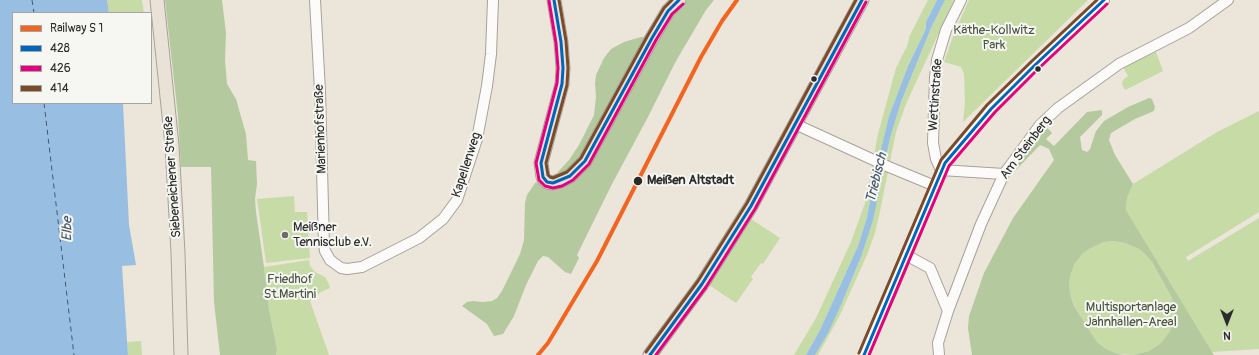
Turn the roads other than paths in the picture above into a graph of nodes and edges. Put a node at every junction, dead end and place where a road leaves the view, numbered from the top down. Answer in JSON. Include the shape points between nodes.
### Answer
{"nodes":[{"id":1,"x":158,"y":0,"type":"edge"},
{"id":2,"x":315,"y":0,"type":"edge"},
{"id":3,"x":493,"y":0,"type":"edge"},
{"id":4,"x":554,"y":0,"type":"edge"},
{"id":5,"x":679,"y":0,"type":"edge"},
{"id":6,"x":862,"y":0,"type":"edge"},
{"id":7,"x":961,"y":0,"type":"edge"},
{"id":8,"x":1104,"y":0,"type":"edge"},
{"id":9,"x":1228,"y":0,"type":"edge"},
{"id":10,"x":795,"y":124,"type":"junction"},
{"id":11,"x":941,"y":170,"type":"junction"},
{"id":12,"x":1004,"y":174,"type":"junction"},
{"id":13,"x":935,"y":186,"type":"junction"},
{"id":14,"x":906,"y":256,"type":"junction"},
{"id":15,"x":328,"y":257,"type":"joint"},
{"id":16,"x":948,"y":311,"type":"junction"},
{"id":17,"x":181,"y":355,"type":"edge"},
{"id":18,"x":650,"y":355,"type":"edge"},
{"id":19,"x":864,"y":355,"type":"edge"},
{"id":20,"x":939,"y":355,"type":"edge"}],
"edges":[{"from":1,"to":17,"type":"main road","name":"Siebeneichener Straße","via":[[172,152]]},
{"from":2,"to":15,"type":"street","name":"Marienhofstraße","via":[[324,245]]},
{"from":3,"to":15,"type":"street","name":"Kapellenweg","via":[[487,86],[477,139],[457,200],[443,219],[419,238],[362,267],[342,268]]},
{"from":4,"to":5,"type":"main road","via":[[561,42],[562,84],[541,163],[543,177],[547,182],[553,183],[570,176],[585,161],[652,38],[668,11]]},
{"from":6,"to":10,"type":"main road"},
{"from":7,"to":11,"type":"street","name":"Wettinstraße","via":[[946,30],[937,60],[933,143]]},
{"from":8,"to":11,"type":"street","via":[[991,109]]},
{"from":9,"to":12,"type":"street","name":"Am Steinberg","via":[[1189,28],[1119,64],[1058,108],[1040,125]]},
{"from":10,"to":13,"type":"street"},
{"from":10,"to":18,"type":"main road","via":[[747,212],[702,284]]},
{"from":11,"to":12,"type":"street"},
{"from":11,"to":13,"type":"street"},
{"from":12,"to":16,"type":"street","name":"Am Steinberg","via":[[981,224]]},
{"from":13,"to":14,"type":"street"},
{"from":14,"to":16,"type":"street","via":[[930,268]]},
{"from":14,"to":19,"type":"street"},
{"from":16,"to":20,"type":"street","name":"Am Steinberg","via":[[938,343]]}]}
